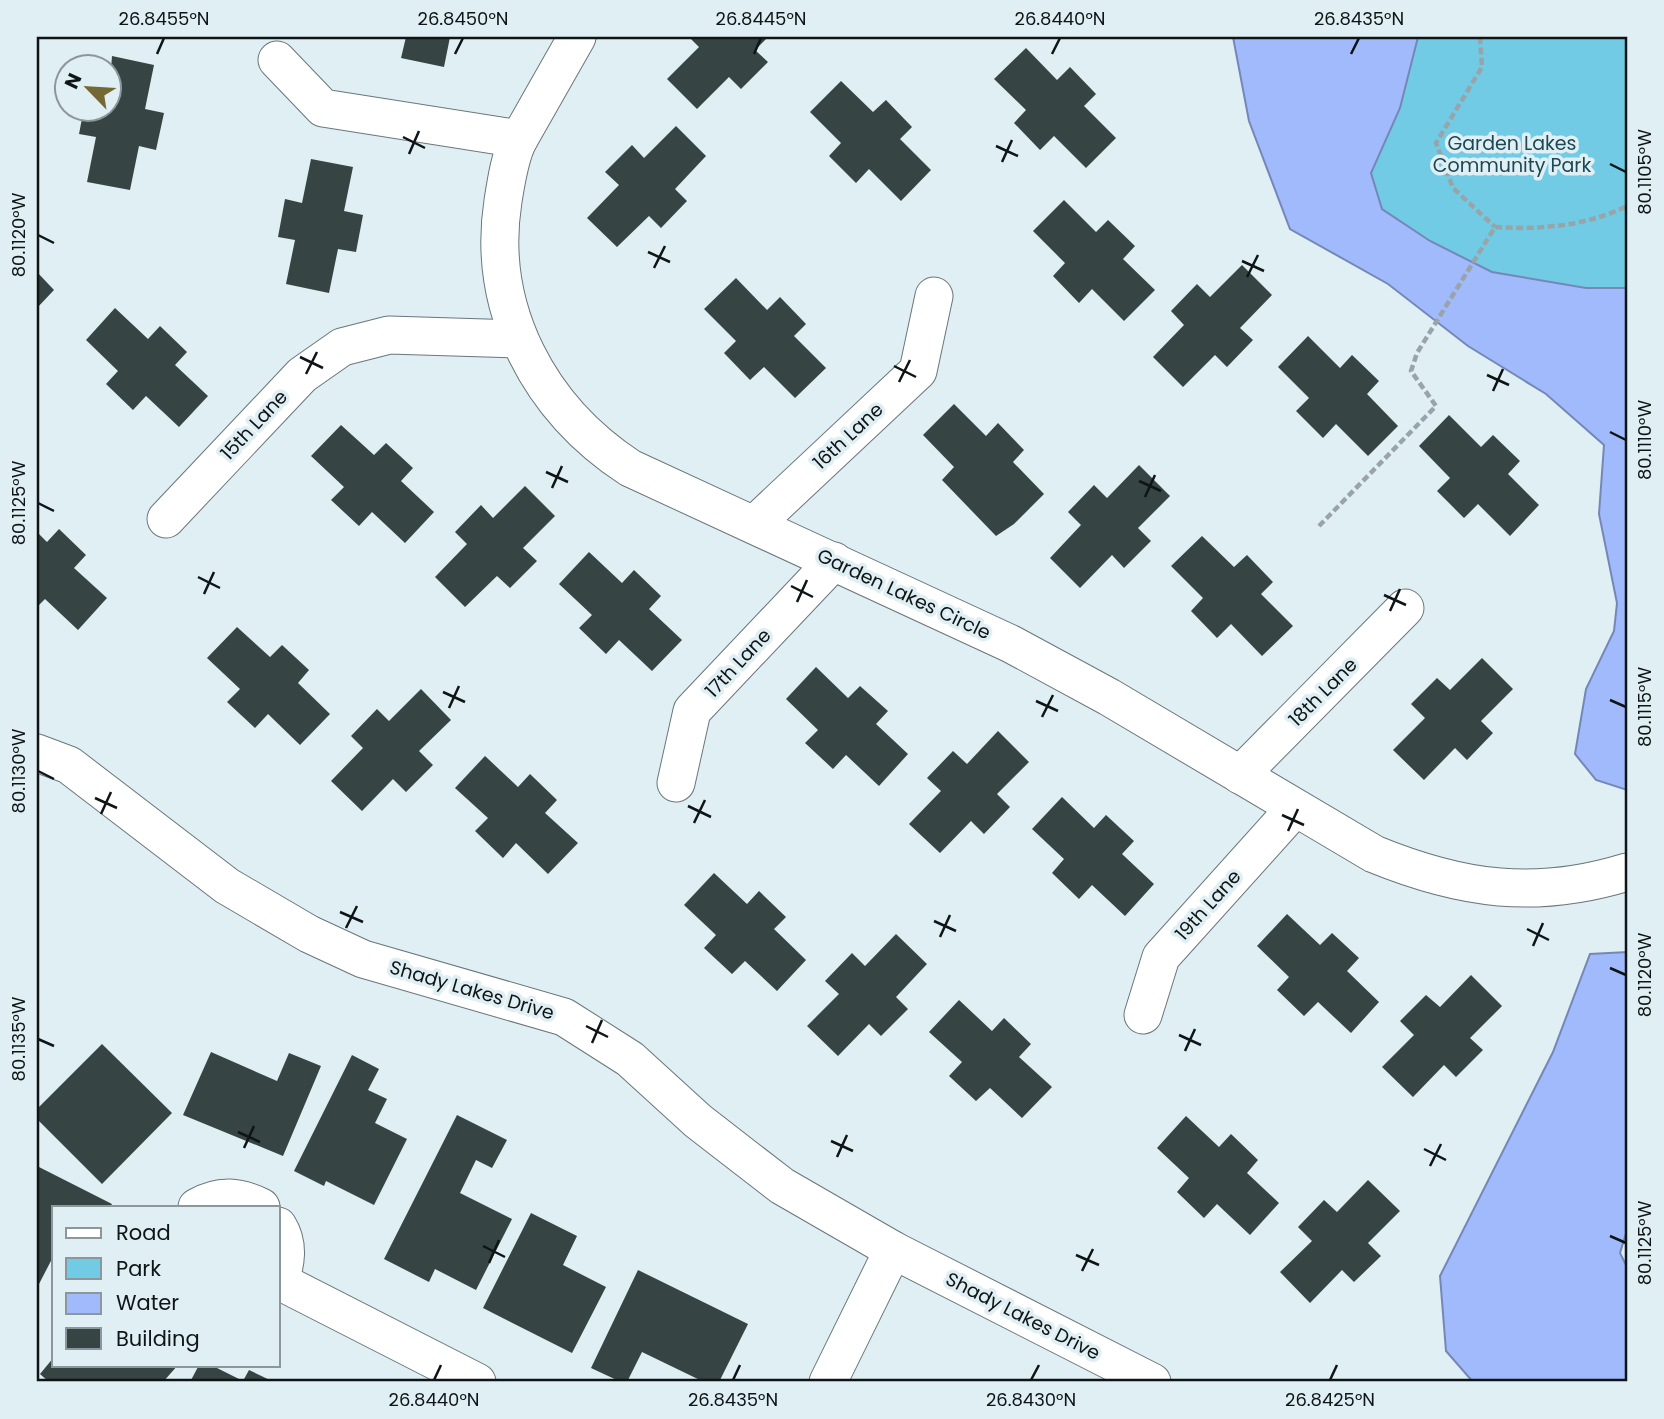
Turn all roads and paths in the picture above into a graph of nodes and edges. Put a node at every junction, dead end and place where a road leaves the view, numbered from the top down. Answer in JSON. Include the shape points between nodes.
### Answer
{"nodes":[{"id":1,"x":578,"y":37,"type":"edge"},
{"id":2,"x":1480,"y":37,"type":"edge"},
{"id":3,"x":277,"y":60,"type":"dead end"},
{"id":4,"x":519,"y":139,"type":"junction"},
{"id":5,"x":1627,"y":206,"type":"edge"},
{"id":6,"x":1495,"y":227,"type":"junction"},
{"id":7,"x":934,"y":296,"type":"dead end"},
{"id":8,"x":519,"y":339,"type":"junction"},
{"id":9,"x":166,"y":519,"type":"dead end"},
{"id":10,"x":754,"y":525,"type":"junction"},
{"id":11,"x":1319,"y":526,"type":"dead end"},
{"id":12,"x":834,"y":561,"type":"junction"},
{"id":13,"x":1405,"y":608,"type":"dead end"},
{"id":14,"x":37,"y":753,"type":"edge"},
{"id":15,"x":1240,"y":775,"type":"junction"},
{"id":16,"x":676,"y":783,"type":"dead end"},
{"id":17,"x":1295,"y":808,"type":"junction"},
{"id":18,"x":1627,"y":872,"type":"edge"},
{"id":19,"x":1143,"y":1014,"type":"dead end"},
{"id":20,"x":199,"y":1206,"type":"edge"},
{"id":21,"x":259,"y":1206,"type":"edge"},
{"id":22,"x":280,"y":1232,"type":"edge"},
{"id":23,"x":894,"y":1250,"type":"junction"},
{"id":24,"x":280,"y":1278,"type":"edge"},
{"id":25,"x":280,"y":1283,"type":"edge"},
{"id":26,"x":477,"y":1382,"type":"edge"},
{"id":27,"x":828,"y":1382,"type":"edge"},
{"id":28,"x":1152,"y":1382,"type":"edge"}],
"edges":[{"from":1,"to":4,"type":"street","name":"Garden Lakes Circle"},
{"from":2,"to":6,"type":"path","via":[[1482,67],[1436,143],[1453,188]]},
{"from":3,"to":4,"type":"street","via":[[323,108]]},
{"from":4,"to":8,"type":"street","name":"Garden Lakes Circle","via":[[506,187],[499,248],[507,303]]},
{"from":5,"to":6,"type":"path","via":[[1537,230]]},
{"from":6,"to":11,"type":"path","via":[[1417,353],[1411,371],[1436,406]]},
{"from":7,"to":10,"type":"street","name":"16th Lane","via":[[918,371]]},
{"from":8,"to":9,"type":"street","name":"15th Lane","via":[[389,334],[342,347],[302,375]]},
{"from":8,"to":10,"type":"street","name":"Garden Lakes Circle","via":[[548,394],[607,453]]},
{"from":10,"to":12,"type":"street","name":"Garden Lakes Circle"},
{"from":12,"to":15,"type":"street","name":"Garden Lakes Circle","via":[[1011,644]]},
{"from":12,"to":16,"type":"street","name":"17th Lane","via":[[692,711]]},
{"from":13,"to":15,"type":"street","name":"18th Lane"},
{"from":14,"to":23,"type":"street","name":"Shady Lakes Drive","via":[[69,765],[227,886],[309,934],[363,959],[564,1017],[630,1059],[698,1121],[782,1186]]},
{"from":15,"to":17,"type":"street","name":"Garden Lakes Circle"},
{"from":17,"to":18,"type":"street","name":"Garden Lakes Circle","via":[[1374,854],[1421,873],[1476,887],[1552,888]]},
{"from":17,"to":19,"type":"street","name":"19th Lane","via":[[1161,957]]},
{"from":20,"to":21,"type":"street","via":[[226,1197]]},
{"from":22,"to":24,"type":"street","via":[[286,1251]]},
{"from":23,"to":27,"type":"street"},
{"from":23,"to":28,"type":"street","name":"Shady Lakes Drive"},
{"from":25,"to":26,"type":"street"}]}
